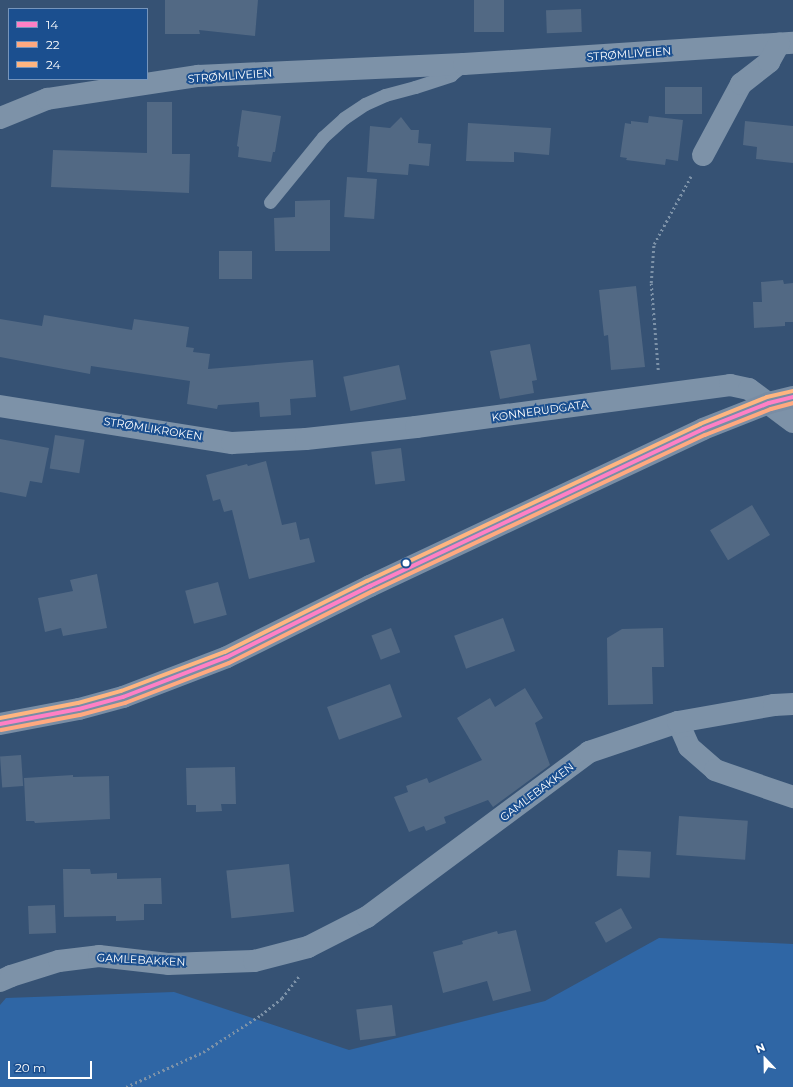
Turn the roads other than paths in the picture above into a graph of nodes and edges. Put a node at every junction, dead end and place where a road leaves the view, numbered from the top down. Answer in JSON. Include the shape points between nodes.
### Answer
{"nodes":[{"id":1,"x":786,"y":44,"type":"edge"},
{"id":2,"x":464,"y":64,"type":"junction"},
{"id":3,"x":0,"y":118,"type":"edge"},
{"id":4,"x":703,"y":155,"type":"road end"},
{"id":5,"x":270,"y":202,"type":"dead end"},
{"id":6,"x":793,"y":397,"type":"edge"},
{"id":7,"x":769,"y":403,"type":"junction"},
{"id":8,"x":0,"y":406,"type":"edge"},
{"id":9,"x":793,"y":422,"type":"edge"},
{"id":10,"x":306,"y":439,"type":"joint"},
{"id":11,"x":793,"y":704,"type":"edge"},
{"id":12,"x":678,"y":722,"type":"junction"},
{"id":13,"x":0,"y":724,"type":"edge"},
{"id":14,"x":793,"y":797,"type":"edge"},
{"id":15,"x":0,"y":982,"type":"edge"}],
"edges":[{"from":1,"to":2,"type":"street","name":"STRØMLIVEIEN"},
{"from":1,"to":4,"type":"street","via":[[769,62],[741,84]]},
{"from":2,"to":3,"type":"street","name":"STRØMLIVEIEN","via":[[198,76],[47,99]]},
{"from":2,"to":5,"type":"lane","via":[[451,75],[385,95],[344,118],[323,137]]},
{"from":6,"to":7,"type":"main road"},
{"from":7,"to":9,"type":"street","name":"KONNERUDGATA"},
{"from":7,"to":10,"type":"street","name":"KONNERUDGATA","via":[[749,390],[730,385]]},
{"from":7,"to":13,"type":"main road","via":[[668,445],[370,586],[227,657],[123,697],[79,709]]},
{"from":8,"to":10,"type":"street","name":"STRØMLIKROKEN","via":[[232,442]]},
{"from":11,"to":12,"type":"street","name":"GAMLEBAKKEN"},
{"from":12,"to":14,"type":"street","via":[[689,747],[715,770]]},
{"from":12,"to":15,"type":"street","name":"GAMLEBAKKEN","via":[[589,752],[367,917],[308,947],[247,961],[168,964],[99,956],[60,961],[11,976]]}]}
